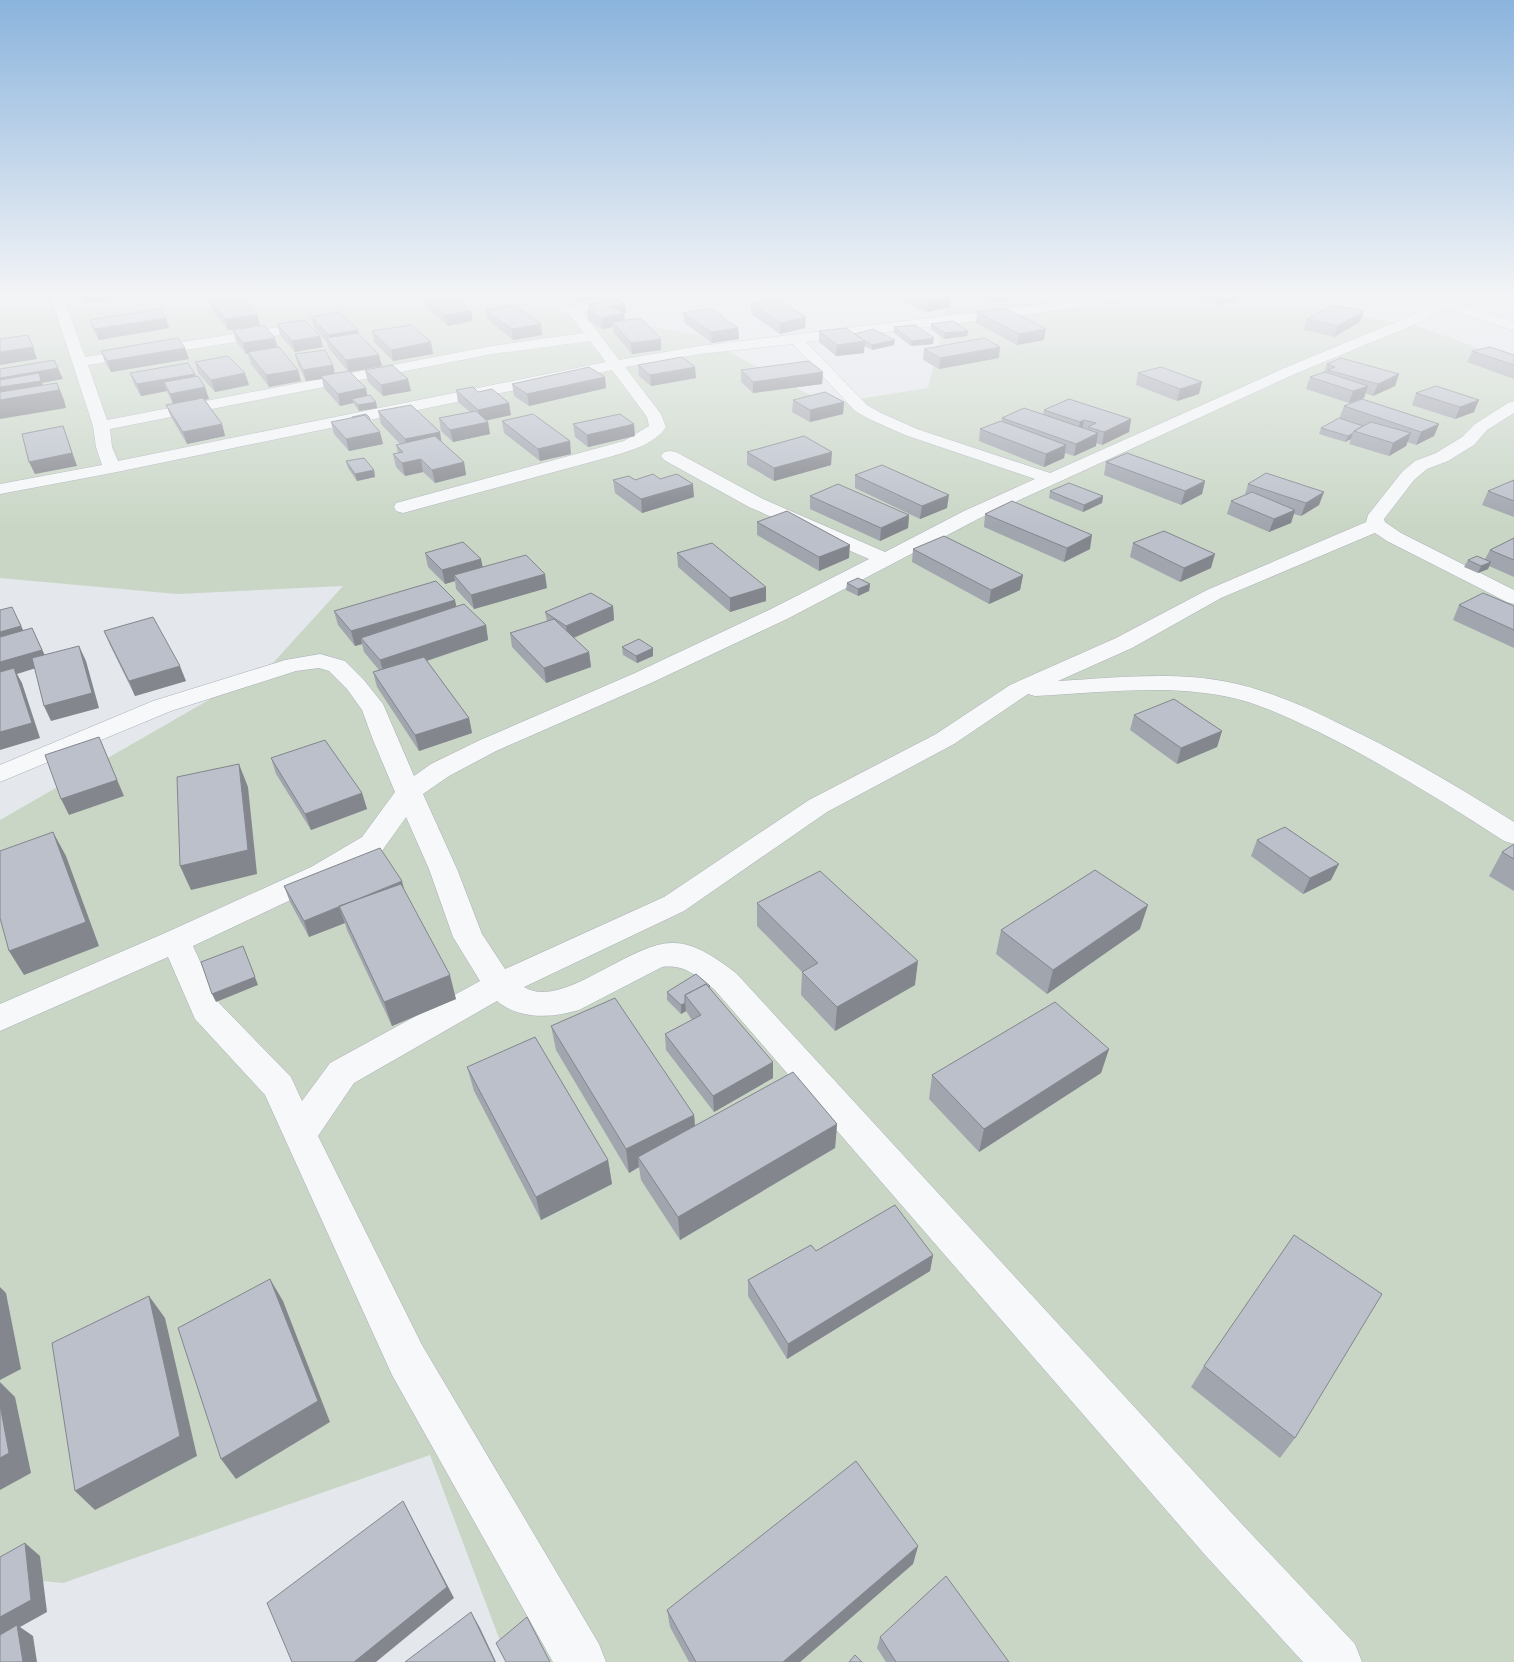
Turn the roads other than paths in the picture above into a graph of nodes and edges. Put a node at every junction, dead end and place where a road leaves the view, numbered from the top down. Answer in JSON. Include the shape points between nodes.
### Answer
{"nodes":[{"id":1,"x":83,"y":372,"type":"edge"},
{"id":2,"x":381,"y":372,"type":"edge"},
{"id":3,"x":582,"y":372,"type":"edge"},
{"id":4,"x":619,"y":372,"type":"edge"},
{"id":5,"x":827,"y":372,"type":"edge"},
{"id":6,"x":1289,"y":372,"type":"edge"},
{"id":7,"x":1514,"y":406,"type":"edge"},
{"id":8,"x":101,"y":426,"type":"junction"},
{"id":9,"x":670,"y":456,"type":"dead end"},
{"id":10,"x":112,"y":468,"type":"junction"},
{"id":11,"x":1051,"y":479,"type":"junction"},
{"id":12,"x":0,"y":489,"type":"edge"},
{"id":13,"x":403,"y":507,"type":"dead end"},
{"id":14,"x":1376,"y":525,"type":"junction"},
{"id":15,"x":885,"y":559,"type":"junction"},
{"id":16,"x":1514,"y":598,"type":"edge"},
{"id":17,"x":1018,"y":690,"type":"junction"},
{"id":18,"x":0,"y":774,"type":"edge"},
{"id":19,"x":409,"y":791,"type":"junction"},
{"id":20,"x":1514,"y":835,"type":"edge"},
{"id":21,"x":176,"y":942,"type":"junction"},
{"id":22,"x":499,"y":984,"type":"junction"},
{"id":23,"x":0,"y":1018,"type":"edge"},
{"id":24,"x":299,"y":1134,"type":"junction"},
{"id":25,"x":581,"y":1662,"type":"edge"},
{"id":26,"x":1337,"y":1662,"type":"edge"}],
"edges":[{"from":1,"to":8,"type":"street"},
{"from":2,"to":8,"type":"street"},
{"from":3,"to":10,"type":"street"},
{"from":4,"to":13,"type":"street","via":[[655,417],[658,427],[652,433],[612,450],[528,475]]},
{"from":5,"to":11,"type":"street","via":[[861,408],[875,416],[912,432]]},
{"from":6,"to":11,"type":"street"},
{"from":7,"to":14,"type":"street","via":[[1481,427],[1468,441],[1421,465],[1408,476],[1375,519]]},
{"from":8,"to":10,"type":"street"},
{"from":9,"to":15,"type":"street","via":[[756,503]]},
{"from":10,"to":12,"type":"street"},
{"from":11,"to":15,"type":"street"},
{"from":14,"to":16,"type":"street"},
{"from":14,"to":17,"type":"street","via":[[1214,594],[1124,643]]},
{"from":15,"to":19,"type":"street","via":[[779,614],[487,746],[440,770]]},
{"from":17,"to":20,"type":"street","via":[[1171,683],[1226,689],[1288,708],[1362,744]]},
{"from":17,"to":22,"type":"street","via":[[944,739],[818,806],[674,904]]},
{"from":18,"to":19,"type":"street","via":[[162,706],[293,665],[320,661],[337,666],[374,709]]},
{"from":19,"to":21,"type":"street","via":[[372,844],[321,874]]},
{"from":19,"to":22,"type":"street","via":[[468,937]]},
{"from":21,"to":23,"type":"street"},
{"from":21,"to":24,"type":"street","via":[[206,1010],[280,1087]]},
{"from":22,"to":24,"type":"street","via":[[342,1073]]},
{"from":22,"to":26,"type":"street","via":[[516,999],[524,1001],[541,1005],[568,1001],[656,957],[675,954],[699,962],[724,981]]},
{"from":24,"to":25,"type":"street","via":[[407,1360]]}]}
